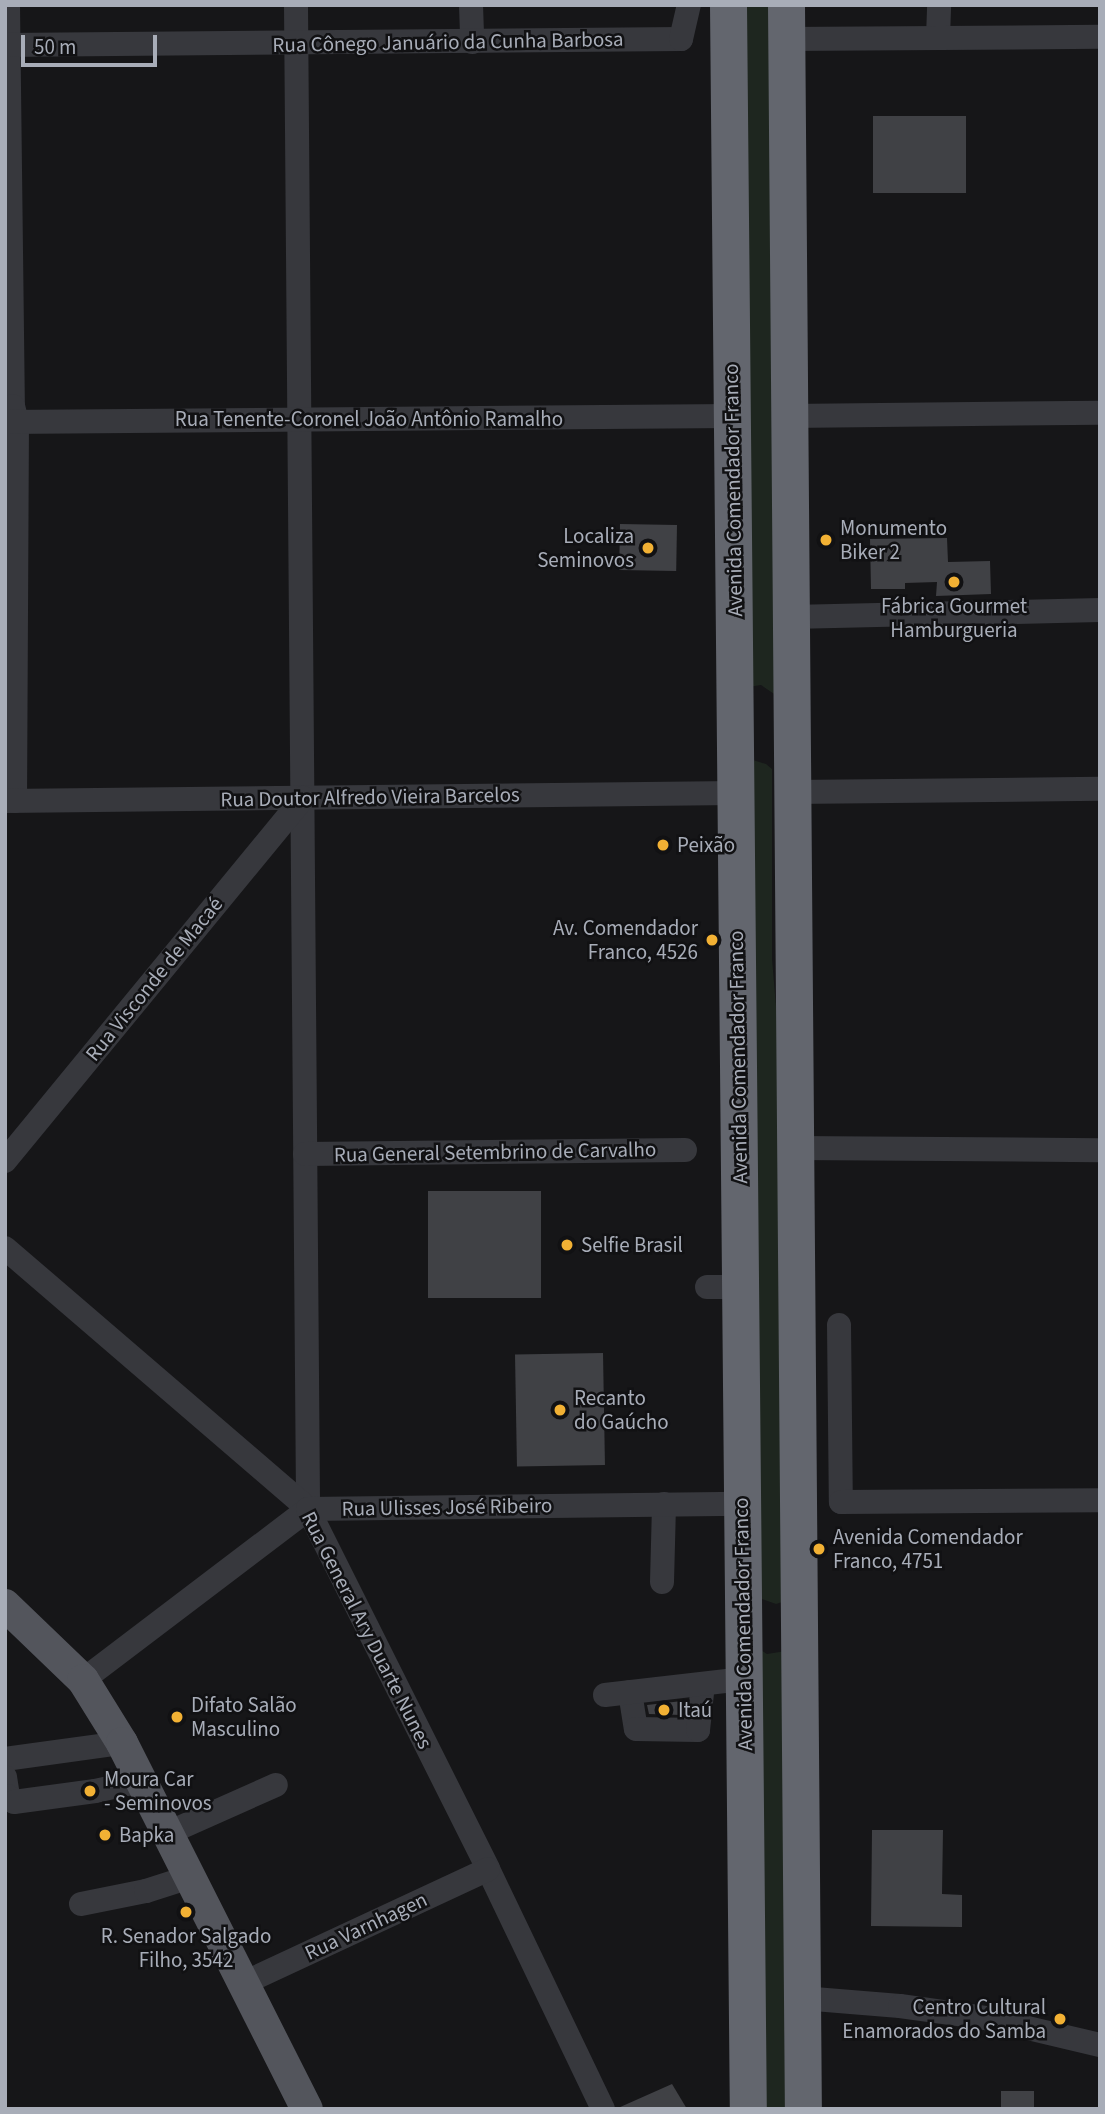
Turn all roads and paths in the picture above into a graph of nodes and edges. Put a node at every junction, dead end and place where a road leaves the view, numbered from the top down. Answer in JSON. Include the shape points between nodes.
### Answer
{"nodes":[{"id":1,"x":8,"y":5,"type":"edge"},
{"id":2,"x":296,"y":5,"type":"edge"},
{"id":3,"x":471,"y":5,"type":"edge"},
{"id":4,"x":689,"y":5,"type":"edge"},
{"id":5,"x":728,"y":5,"type":"edge"},
{"id":6,"x":939,"y":5,"type":"edge"},
{"id":7,"x":786,"y":22,"type":"edge"},
{"id":8,"x":1100,"y":37,"type":"edge"},
{"id":9,"x":938,"y":38,"type":"junction"},
{"id":10,"x":472,"y":42,"type":"junction"},
{"id":11,"x":297,"y":43,"type":"junction"},
{"id":12,"x":6,"y":45,"type":"edge"},
{"id":13,"x":1100,"y":413,"type":"edge"},
{"id":14,"x":732,"y":416,"type":"junction"},
{"id":15,"x":789,"y":416,"type":"junction"},
{"id":16,"x":300,"y":420,"type":"junction"},
{"id":17,"x":11,"y":422,"type":"edge"},
{"id":18,"x":1100,"y":610,"type":"edge"},
{"id":19,"x":791,"y":617,"type":"junction"},
{"id":20,"x":735,"y":731,"type":"junction"},
{"id":21,"x":792,"y":731,"type":"junction"},
{"id":22,"x":1100,"y":789,"type":"edge"},
{"id":23,"x":792,"y":792,"type":"junction"},
{"id":24,"x":736,"y":793,"type":"junction"},
{"id":25,"x":303,"y":798,"type":"junction"},
{"id":26,"x":10,"y":801,"type":"edge"},
{"id":27,"x":795,"y":1148,"type":"junction"},
{"id":28,"x":685,"y":1150,"type":"dead end"},
{"id":29,"x":1100,"y":1150,"type":"edge"},
{"id":30,"x":305,"y":1154,"type":"junction"},
{"id":31,"x":5,"y":1161,"type":"edge"},
{"id":32,"x":5,"y":1248,"type":"edge"},
{"id":33,"x":839,"y":1325,"type":"dead end"},
{"id":34,"x":1100,"y":1500,"type":"edge"},
{"id":35,"x":664,"y":1504,"type":"junction"},
{"id":36,"x":742,"y":1504,"type":"junction"},
{"id":37,"x":308,"y":1509,"type":"junction"},
{"id":38,"x":662,"y":1582,"type":"dead end"},
{"id":39,"x":743,"y":1588,"type":"junction"},
{"id":40,"x":5,"y":1605,"type":"edge"},
{"id":41,"x":799,"y":1606,"type":"junction"},
{"id":42,"x":744,"y":1679,"type":"junction"},
{"id":43,"x":83,"y":1680,"type":"junction"},
{"id":44,"x":703,"y":1684,"type":"junction"},
{"id":45,"x":121,"y":1743,"type":"junction"},
{"id":46,"x":5,"y":1759,"type":"edge"},
{"id":47,"x":5,"y":1777,"type":"edge"},
{"id":48,"x":141,"y":1781,"type":"junction"},
{"id":49,"x":276,"y":1785,"type":"dead end"},
{"id":50,"x":168,"y":1833,"type":"junction"},
{"id":51,"x":488,"y":1869,"type":"junction"},
{"id":52,"x":190,"y":1877,"type":"junction"},
{"id":53,"x":81,"y":1904,"type":"dead end"},
{"id":54,"x":244,"y":1983,"type":"junction"},
{"id":55,"x":802,"y":1998,"type":"junction"},
{"id":56,"x":1100,"y":2045,"type":"edge"},
{"id":57,"x":307,"y":2109,"type":"edge"},
{"id":58,"x":603,"y":2109,"type":"edge"},
{"id":59,"x":748,"y":2109,"type":"edge"},
{"id":60,"x":803,"y":2109,"type":"edge"}],
"edges":[{"from":1,"to":12,"type":"street"},
{"from":2,"to":11,"type":"street"},
{"from":3,"to":10,"type":"street"},
{"from":4,"to":10,"type":"street","name":"Rua Cônego Januário da Cunha Barbosa","via":[[681,39]]},
{"from":5,"to":14,"type":"highway","name":"Avenida Comendador Franco"},
{"from":6,"to":9,"type":"street"},
{"from":7,"to":9,"type":"street"},
{"from":7,"to":15,"type":"highway"},
{"from":8,"to":9,"type":"street"},
{"from":10,"to":11,"type":"street","name":"Rua Cônego Januário da Cunha Barbosa"},
{"from":11,"to":12,"type":"street","name":"Rua Cônego Januário da Cunha Barbosa"},
{"from":11,"to":16,"type":"street"},
{"from":12,"to":17,"type":"street"},
{"from":13,"to":15,"type":"street"},
{"from":14,"to":16,"type":"street","name":"Rua Tenente-Coronel João Antônio Ramalho"},
{"from":14,"to":20,"type":"highway","name":"Avenida Comendador Franco"},
{"from":15,"to":19,"type":"highway"},
{"from":16,"to":17,"type":"street","name":"Rua Tenente-Coronel João Antônio Ramalho"},
{"from":16,"to":25,"type":"street"},
{"from":17,"to":26,"type":"street"},
{"from":18,"to":19,"type":"street"},
{"from":19,"to":21,"type":"highway"},
{"from":20,"to":21,"type":"highway","via":[[748,710],[761,707],[774,710]]},
{"from":20,"to":24,"type":"highway","name":"Avenida Comendador Franco"},
{"from":21,"to":23,"type":"highway"},
{"from":22,"to":23,"type":"street"},
{"from":23,"to":27,"type":"highway"},
{"from":24,"to":25,"type":"street","name":"Rua Doutor Alfredo Vieira Barcelos"},
{"from":24,"to":36,"type":"highway","name":"Avenida Comendador Franco","via":[[723,1287]]},
{"from":25,"to":26,"type":"street","name":"Rua Doutor Alfredo Vieira Barcelos"},
{"from":25,"to":30,"type":"street"},
{"from":25,"to":31,"type":"street","name":"Rua Visconde de Macaé"},
{"from":27,"to":29,"type":"street"},
{"from":27,"to":41,"type":"highway"},
{"from":28,"to":30,"type":"street","name":"Rua General Setembrino de Carvalho"},
{"from":30,"to":37,"type":"street"},
{"from":32,"to":37,"type":"street","name":"Rua General Ary Duarte Nunes"},
{"from":33,"to":34,"type":"street","via":[[841,1502]]},
{"from":35,"to":36,"type":"street","name":"Rua Ulisses José Ribeiro"},
{"from":35,"to":37,"type":"street","name":"Rua Ulisses José Ribeiro"},
{"from":35,"to":38,"type":"street"},
{"from":36,"to":39,"type":"highway","name":"Avenida Comendador Franco"},
{"from":37,"to":43,"type":"street"},
{"from":37,"to":51,"type":"street","name":"Rua General Ary Duarte Nunes"},
{"from":39,"to":41,"type":"highway","via":[[761,1611],[773,1614]]},
{"from":39,"to":42,"type":"highway","name":"Avenida Comendador Franco"},
{"from":40,"to":43,"type":"main road"},
{"from":41,"to":55,"type":"highway"},
{"from":42,"to":44,"type":"street"},
{"from":42,"to":59,"type":"highway","name":"Avenida Comendador Franco"},
{"from":43,"to":45,"type":"main road"},
{"from":44,"to":44,"type":"street","via":[[698,1730],[636,1729],[618,1693]]},
{"from":45,"to":46,"type":"street"},
{"from":45,"to":48,"type":"main road"},
{"from":47,"to":48,"type":"street","via":[[8,1796],[14,1802]]},
{"from":48,"to":50,"type":"main road"},
{"from":49,"to":50,"type":"street"},
{"from":50,"to":52,"type":"main road"},
{"from":51,"to":54,"type":"street","name":"Rua Varnhagen"},
{"from":51,"to":58,"type":"street","name":"Rua General Ary Duarte Nunes"},
{"from":52,"to":53,"type":"street"},
{"from":52,"to":54,"type":"main road"},
{"from":54,"to":57,"type":"main road"},
{"from":55,"to":56,"type":"street","via":[[985,2018]]},
{"from":55,"to":60,"type":"highway"}]}
